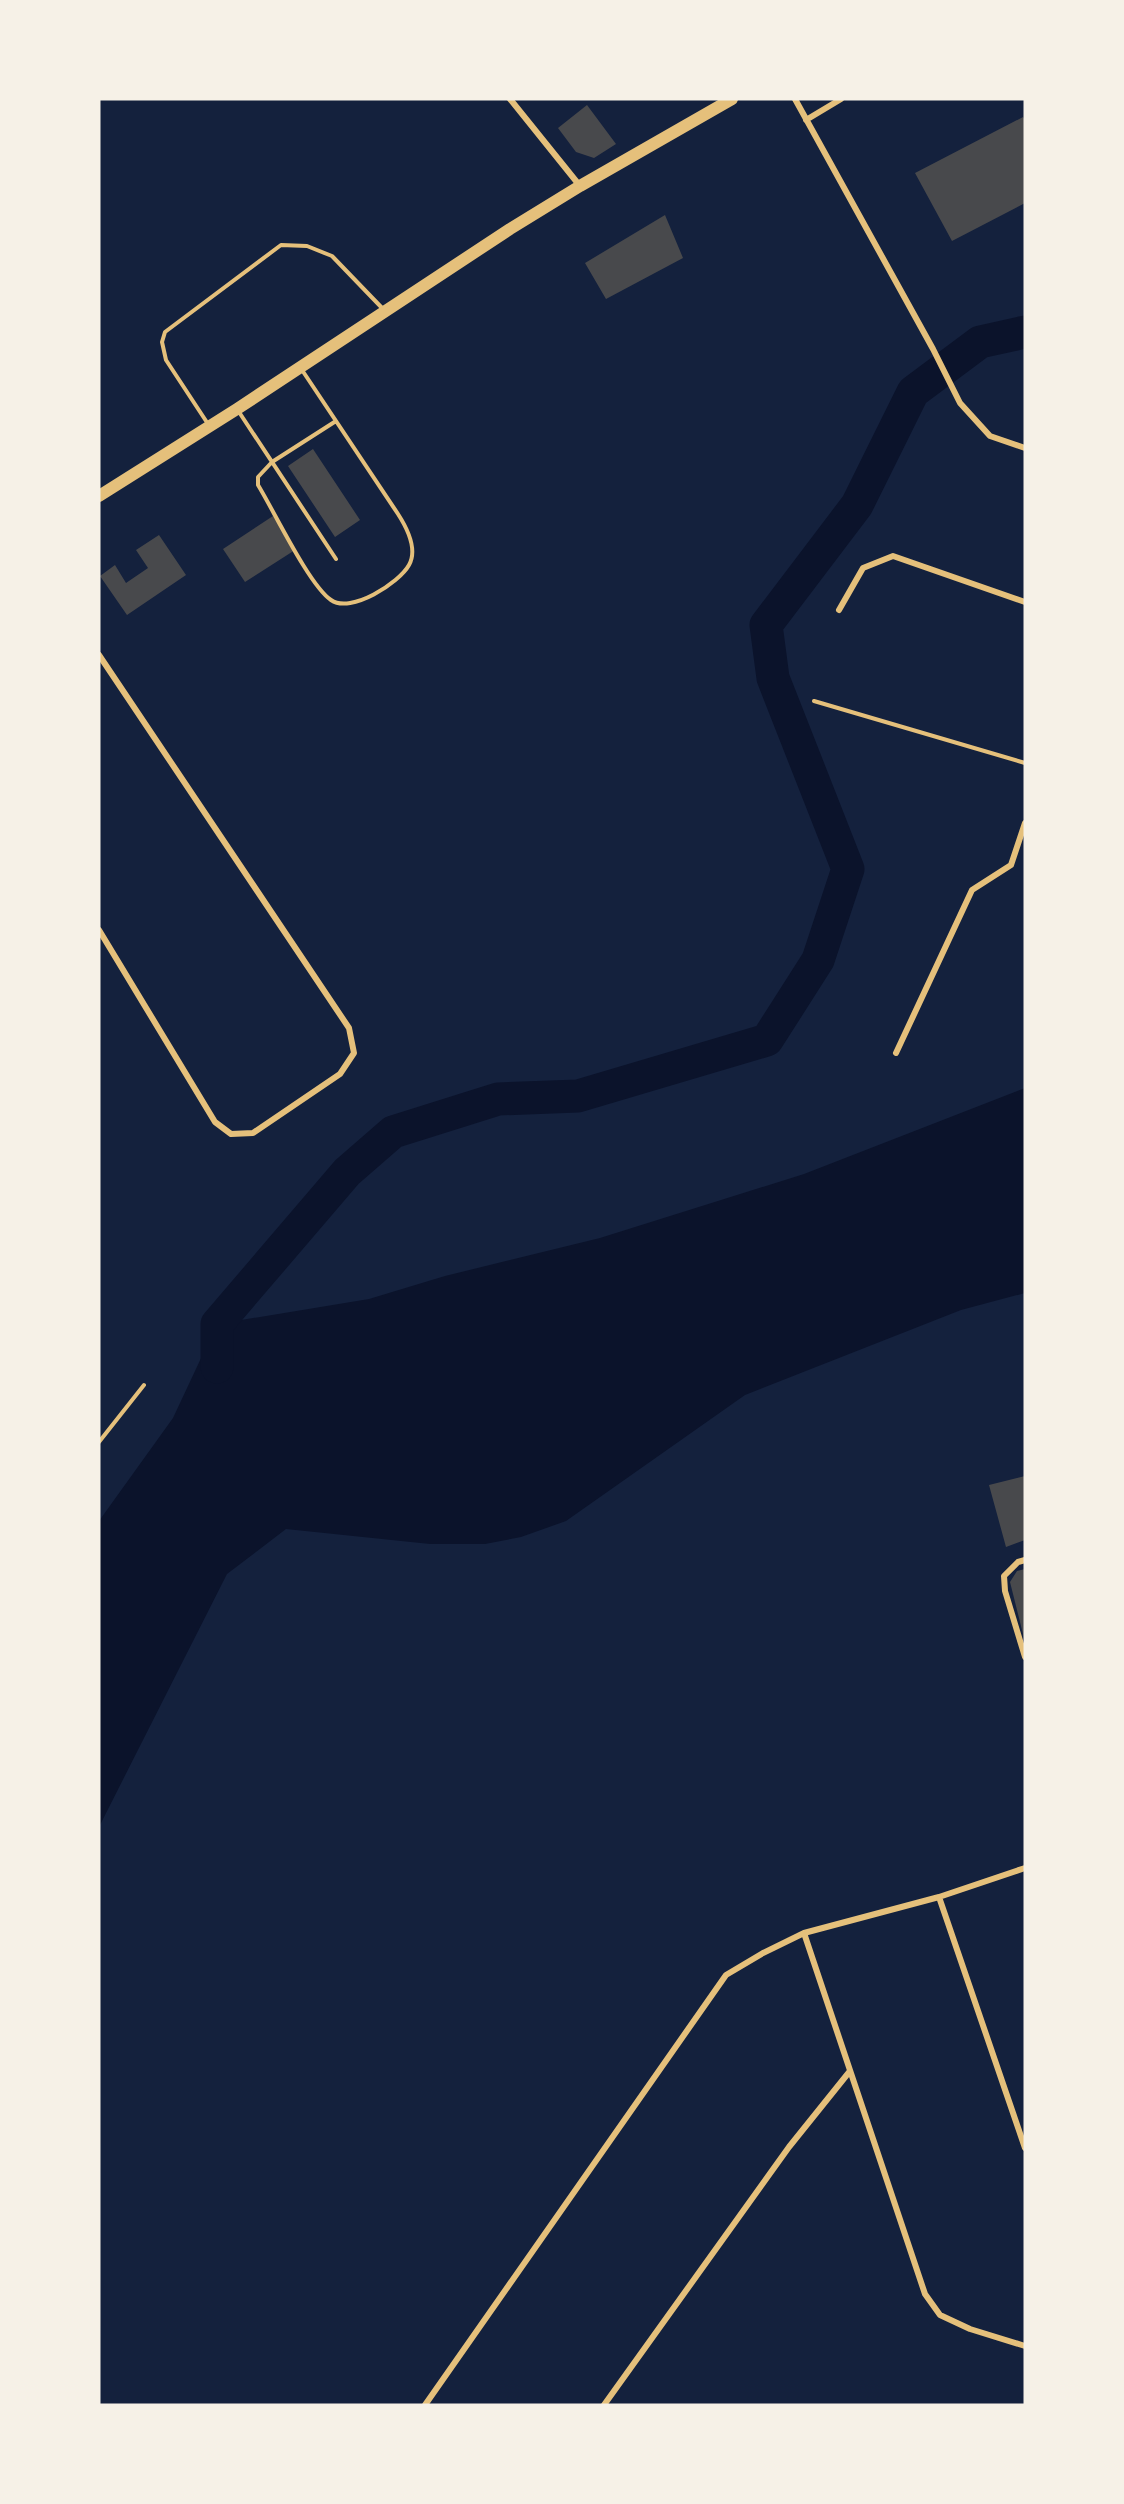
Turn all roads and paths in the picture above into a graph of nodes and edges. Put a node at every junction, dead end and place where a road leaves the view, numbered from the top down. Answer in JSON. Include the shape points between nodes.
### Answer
{"nodes":[{"id":1,"x":510,"y":99,"type":"edge"},
{"id":2,"x":732,"y":99,"type":"edge"},
{"id":3,"x":795,"y":99,"type":"edge"},
{"id":4,"x":841,"y":99,"type":"edge"},
{"id":5,"x":806,"y":120,"type":"junction"},
{"id":6,"x":580,"y":186,"type":"junction"},
{"id":7,"x":384,"y":310,"type":"junction"},
{"id":8,"x":300,"y":367,"type":"junction"},
{"id":9,"x":237,"y":409,"type":"junction"},
{"id":10,"x":336,"y":421,"type":"junction"},
{"id":11,"x":209,"y":425,"type":"junction"},
{"id":12,"x":1025,"y":448,"type":"edge"},
{"id":13,"x":272,"y":462,"type":"junction"},
{"id":14,"x":99,"y":496,"type":"edge"},
{"id":15,"x":336,"y":559,"type":"dead end"},
{"id":16,"x":1025,"y":602,"type":"edge"},
{"id":17,"x":839,"y":610,"type":"dead end"},
{"id":18,"x":99,"y":655,"type":"edge"},
{"id":19,"x":814,"y":701,"type":"dead end"},
{"id":20,"x":1025,"y":763,"type":"edge"},
{"id":21,"x":1025,"y":823,"type":"edge"},
{"id":22,"x":99,"y":930,"type":"edge"},
{"id":23,"x":896,"y":1053,"type":"dead end"},
{"id":24,"x":144,"y":1385,"type":"dead end"},
{"id":25,"x":99,"y":1442,"type":"edge"},
{"id":26,"x":1025,"y":1560,"type":"edge"},
{"id":27,"x":1025,"y":1657,"type":"edge"},
{"id":28,"x":1025,"y":1868,"type":"edge"},
{"id":29,"x":939,"y":1897,"type":"junction"},
{"id":30,"x":804,"y":1933,"type":"junction"},
{"id":31,"x":850,"y":2071,"type":"junction"},
{"id":32,"x":1025,"y":2148,"type":"edge"},
{"id":33,"x":1025,"y":2346,"type":"edge"},
{"id":34,"x":425,"y":2405,"type":"edge"},
{"id":35,"x":604,"y":2405,"type":"edge"}],
"edges":[{"from":1,"to":6,"type":"street"},
{"from":2,"to":6,"type":"main road"},
{"from":3,"to":5,"type":"street"},
{"from":4,"to":5,"type":"street"},
{"from":5,"to":12,"type":"street","via":[[960,403],[990,436]]},
{"from":6,"to":7,"type":"main road"},
{"from":7,"to":8,"type":"main road"},
{"from":7,"to":11,"type":"lane","via":[[332,256],[307,246],[280,245],[165,332],[162,342],[166,360]]},
{"from":8,"to":9,"type":"main road"},
{"from":8,"to":10,"type":"lane"},
{"from":9,"to":11,"type":"main road"},
{"from":9,"to":13,"type":"lane"},
{"from":10,"to":13,"type":"lane"},
{"from":10,"to":13,"type":"lane","via":[[402,520],[411,540],[410,565],[361,603],[333,602],[318,587],[258,484],[258,477]]},
{"from":11,"to":14,"type":"main road"},
{"from":13,"to":15,"type":"lane"},
{"from":16,"to":17,"type":"street","via":[[893,556],[863,568]]},
{"from":18,"to":22,"type":"street","via":[[349,1028],[354,1053],[340,1074],[253,1133],[231,1134],[215,1122]]},
{"from":19,"to":20,"type":"lane"},
{"from":21,"to":23,"type":"street","via":[[1011,865],[972,890]]},
{"from":24,"to":25,"type":"lane"},
{"from":26,"to":27,"type":"street","via":[[1004,1576]]},
{"from":28,"to":29,"type":"street"},
{"from":29,"to":30,"type":"street"},
{"from":29,"to":32,"type":"street"},
{"from":30,"to":31,"type":"street"},
{"from":30,"to":34,"type":"street","via":[[726,1974]]},
{"from":31,"to":33,"type":"street","via":[[925,2294],[940,2315]]},
{"from":31,"to":35,"type":"street","via":[[789,2147]]}]}
